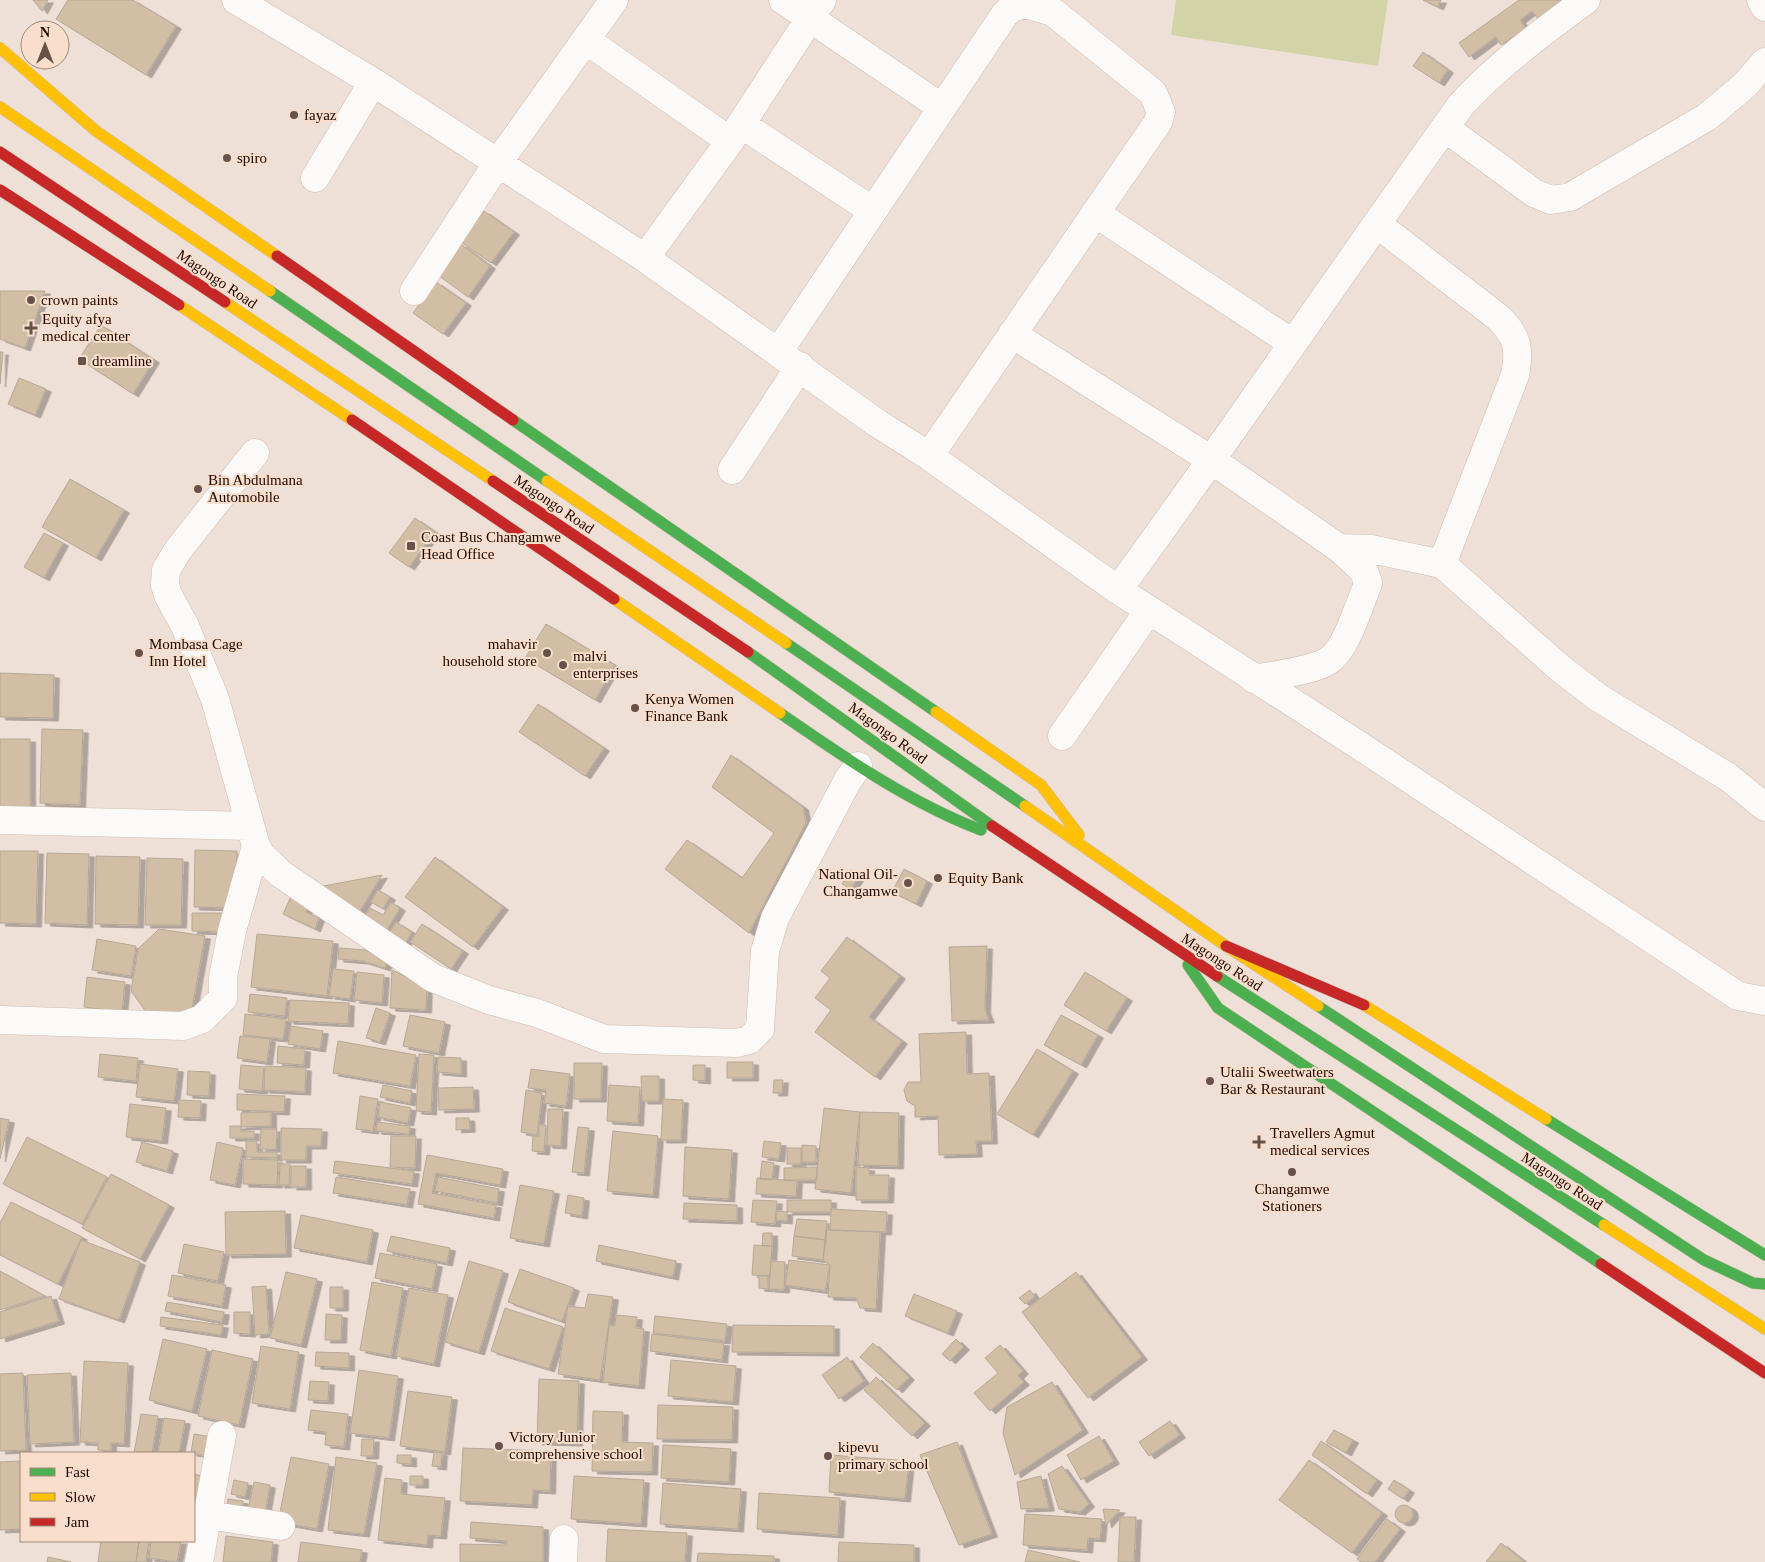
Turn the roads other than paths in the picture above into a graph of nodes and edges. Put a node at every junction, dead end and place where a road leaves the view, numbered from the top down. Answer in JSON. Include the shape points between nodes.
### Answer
{"nodes":[{"id":1,"x":236,"y":0,"type":"edge"},
{"id":2,"x":614,"y":0,"type":"edge"},
{"id":3,"x":783,"y":0,"type":"edge"},
{"id":4,"x":1586,"y":0,"type":"edge"},
{"id":5,"x":1761,"y":0,"type":"edge"},
{"id":6,"x":1765,"y":6,"type":"edge"},
{"id":7,"x":815,"y":9,"type":"edge"},
{"id":8,"x":586,"y":40,"type":"junction"},
{"id":9,"x":0,"y":48,"type":"edge"},
{"id":10,"x":1765,"y":62,"type":"edge"},
{"id":11,"x":373,"y":82,"type":"junction"},
{"id":12,"x":0,"y":107,"type":"edge"},
{"id":13,"x":942,"y":107,"type":"junction"},
{"id":14,"x":1445,"y":128,"type":"junction"},
{"id":15,"x":735,"y":132,"type":"junction"},
{"id":16,"x":0,"y":152,"type":"edge"},
{"id":17,"x":497,"y":164,"type":"junction"},
{"id":18,"x":315,"y":178,"type":"dead end"},
{"id":19,"x":0,"y":190,"type":"edge"},
{"id":20,"x":873,"y":212,"type":"junction"},
{"id":21,"x":1095,"y":213,"type":"junction"},
{"id":22,"x":1376,"y":224,"type":"junction"},
{"id":23,"x":645,"y":258,"type":"junction"},
{"id":24,"x":414,"y":291,"type":"dead end"},
{"id":25,"x":1012,"y":334,"type":"junction"},
{"id":26,"x":1292,"y":343,"type":"junction"},
{"id":27,"x":789,"y":359,"type":"junction"},
{"id":28,"x":256,"y":453,"type":"dead end"},
{"id":29,"x":929,"y":456,"type":"junction"},
{"id":30,"x":1213,"y":461,"type":"junction"},
{"id":31,"x":732,"y":470,"type":"dead end"},
{"id":32,"x":1339,"y":548,"type":"junction"},
{"id":33,"x":1442,"y":564,"type":"junction"},
{"id":34,"x":1118,"y":590,"type":"junction"},
{"id":35,"x":1149,"y":610,"type":"junction"},
{"id":36,"x":1254,"y":679,"type":"junction"},
{"id":37,"x":1062,"y":736,"type":"dead end"},
{"id":38,"x":858,"y":766,"type":"junction"},
{"id":39,"x":1765,"y":807,"type":"edge"},
{"id":40,"x":0,"y":820,"type":"edge"},
{"id":41,"x":253,"y":836,"type":"junction"},
{"id":42,"x":1013,"y":841,"type":"junction"},
{"id":43,"x":1092,"y":852,"type":"junction"},
{"id":44,"x":1226,"y":946,"type":"junction"},
{"id":45,"x":1180,"y":953,"type":"junction"},
{"id":46,"x":1765,"y":1002,"type":"edge"},
{"id":47,"x":0,"y":1020,"type":"edge"},
{"id":48,"x":1765,"y":1255,"type":"edge"},
{"id":49,"x":1765,"y":1284,"type":"edge"},
{"id":50,"x":1765,"y":1330,"type":"edge"},
{"id":51,"x":1765,"y":1373,"type":"edge"},
{"id":52,"x":222,"y":1435,"type":"dead end"},
{"id":53,"x":207,"y":1515,"type":"junction"},
{"id":54,"x":281,"y":1526,"type":"dead end"},
{"id":55,"x":199,"y":1562,"type":"edge"}],
"edges":[{"from":1,"to":11,"type":"street"},
{"from":2,"to":8,"type":"street"},
{"from":3,"to":7,"type":"street"},
{"from":4,"to":14,"type":"street","via":[[1477,87]]},
{"from":5,"to":6,"type":"street"},
{"from":7,"to":13,"type":"street"},
{"from":7,"to":15,"type":"street"},
{"from":8,"to":15,"type":"street"},
{"from":8,"to":17,"type":"street"},
{"from":9,"to":43,"type":"main road","via":[[96,131],[1041,785]]},
{"from":10,"to":14,"type":"street","via":[[1745,85],[1707,117],[1570,197],[1551,200],[1534,193]]},
{"from":11,"to":17,"type":"street"},
{"from":11,"to":18,"type":"street"},
{"from":12,"to":43,"type":"main road","name":"Magongo Road"},
{"from":13,"to":20,"type":"street"},
{"from":13,"to":21,"type":"street","via":[[1013,7],[1026,4],[1053,12],[1153,93],[1159,102],[1158,122]]},
{"from":14,"to":22,"type":"street"},
{"from":15,"to":20,"type":"street"},
{"from":15,"to":23,"type":"street"},
{"from":16,"to":42,"type":"main road","name":"Magongo Road","via":[[763,662]]},
{"from":17,"to":23,"type":"street"},
{"from":17,"to":24,"type":"street"},
{"from":19,"to":38,"type":"main road","via":[[265,361]]},
{"from":20,"to":27,"type":"street"},
{"from":21,"to":25,"type":"street"},
{"from":21,"to":26,"type":"street"},
{"from":22,"to":26,"type":"street"},
{"from":22,"to":33,"type":"street","via":[[1499,318],[1510,330],[1519,356],[1515,375]]},
{"from":23,"to":27,"type":"street"},
{"from":25,"to":29,"type":"street"},
{"from":25,"to":30,"type":"street"},
{"from":26,"to":30,"type":"street"},
{"from":27,"to":29,"type":"street"},
{"from":27,"to":31,"type":"street"},
{"from":28,"to":41,"type":"street","via":[[178,550],[166,570],[165,585],[215,699]]},
{"from":29,"to":34,"type":"street"},
{"from":30,"to":32,"type":"street"},
{"from":30,"to":34,"type":"street"},
{"from":32,"to":33,"type":"street","via":[[1371,549]]},
{"from":32,"to":36,"type":"street","via":[[1360,566],[1368,583],[1336,653],[1318,665]]},
{"from":33,"to":39,"type":"street","via":[[1591,692],[1728,777]]},
{"from":34,"to":35,"type":"street"},
{"from":35,"to":36,"type":"street"},
{"from":35,"to":37,"type":"street"},
{"from":36,"to":46,"type":"street","via":[[1738,996]]},
{"from":38,"to":41,"type":"street","via":[[775,918],[765,951],[760,1029],[749,1040],[737,1043],[604,1038],[537,1013],[457,989],[433,978],[281,874],[260,855]]},
{"from":38,"to":42,"type":"main road","via":[[944,816]]},
{"from":40,"to":41,"type":"street"},
{"from":41,"to":47,"type":"street","via":[[223,976],[223,998],[202,1019],[183,1026]]},
{"from":42,"to":45,"type":"main road","name":"Magongo Road"},
{"from":43,"to":44,"type":"main road","name":"Magongo Road"},
{"from":44,"to":48,"type":"main road","via":[[1359,1002]]},
{"from":44,"to":49,"type":"main road","name":"Magongo Road","via":[[1704,1260],[1753,1283]]},
{"from":45,"to":50,"type":"main road","name":"Magongo Road"},
{"from":45,"to":51,"type":"main road","via":[[1218,1008]]},
{"from":52,"to":53,"type":"street"},
{"from":53,"to":54,"type":"street"},
{"from":53,"to":55,"type":"street"}]}
